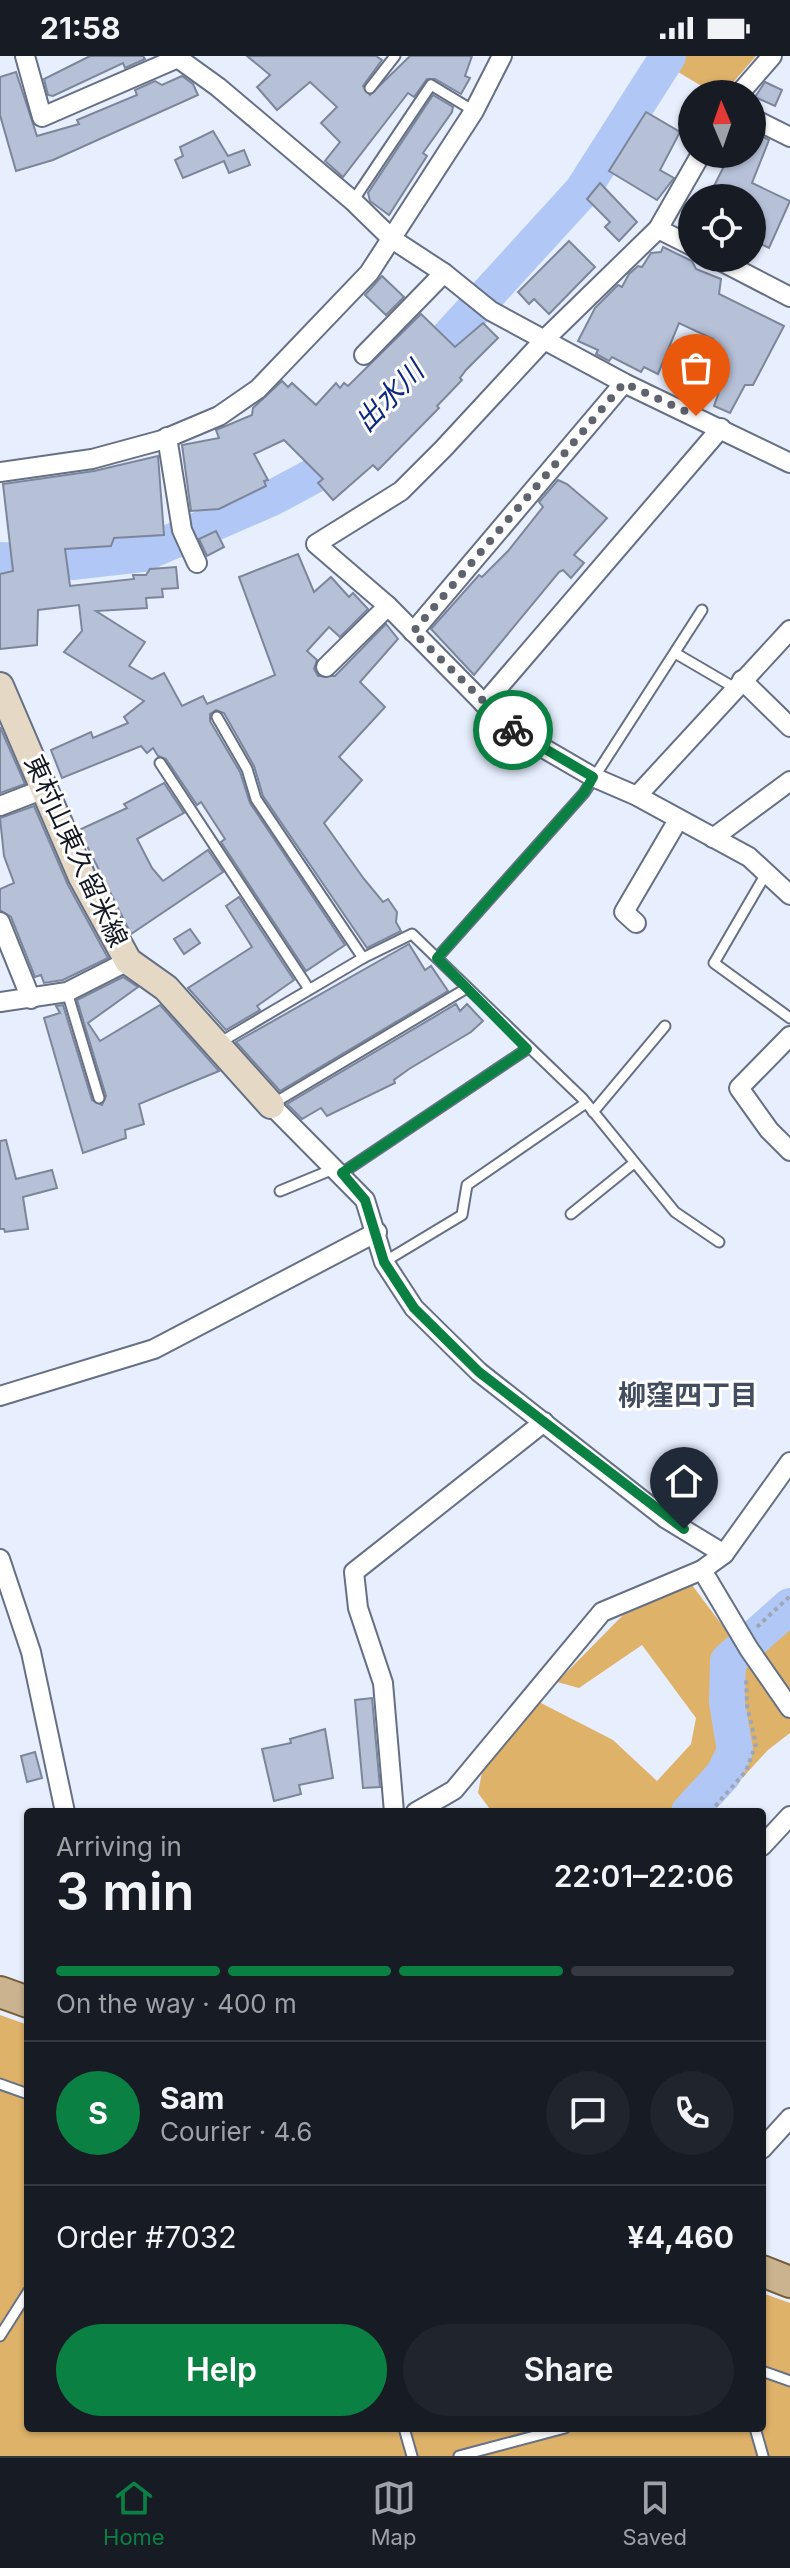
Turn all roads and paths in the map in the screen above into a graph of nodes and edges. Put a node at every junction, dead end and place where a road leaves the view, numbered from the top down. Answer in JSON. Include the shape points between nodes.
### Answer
{"nodes":[{"id":1,"x":25,"y":56,"type":"edge"},
{"id":2,"x":395,"y":56,"type":"edge"},
{"id":3,"x":502,"y":56,"type":"edge"},
{"id":4,"x":772,"y":56,"type":"edge"},
{"id":5,"x":176,"y":57,"type":"edge"},
{"id":6,"x":751,"y":80,"type":"edge"},
{"id":7,"x":370,"y":88,"type":"dead end"},
{"id":8,"x":474,"y":111,"type":"junction"},
{"id":9,"x":766,"y":125,"type":"edge"},
{"id":10,"x":790,"y":137,"type":"edge"},
{"id":11,"x":693,"y":168,"type":"edge"},
{"id":12,"x":353,"y":201,"type":"junction"},
{"id":13,"x":658,"y":229,"type":"junction"},
{"id":14,"x":392,"y":239,"type":"junction"},
{"id":15,"x":678,"y":239,"type":"edge"},
{"id":16,"x":742,"y":272,"type":"edge"},
{"id":17,"x":444,"y":273,"type":"junction"},
{"id":18,"x":790,"y":297,"type":"edge"},
{"id":19,"x":545,"y":339,"type":"junction"},
{"id":20,"x":364,"y":355,"type":"dead end"},
{"id":21,"x":624,"y":383,"type":"junction"},
{"id":22,"x":721,"y":428,"type":"junction"},
{"id":23,"x":167,"y":437,"type":"junction"},
{"id":24,"x":790,"y":463,"type":"edge"},
{"id":25,"x":0,"y":472,"type":"edge"},
{"id":26,"x":197,"y":563,"type":"dead end"},
{"id":27,"x":388,"y":606,"type":"junction"},
{"id":28,"x":702,"y":610,"type":"dead end"},
{"id":29,"x":790,"y":630,"type":"edge"},
{"id":30,"x":413,"y":632,"type":"junction"},
{"id":31,"x":675,"y":653,"type":"junction"},
{"id":32,"x":326,"y":667,"type":"dead end"},
{"id":33,"x":738,"y":684,"type":"junction"},
{"id":34,"x":0,"y":686,"type":"edge"},
{"id":35,"x":484,"y":704,"type":"junction"},
{"id":36,"x":7,"y":714,"type":"edge"},
{"id":37,"x":217,"y":717,"type":"dead end"},
{"id":38,"x":790,"y":727,"type":"edge"},
{"id":39,"x":160,"y":763,"type":"dead end"},
{"id":40,"x":593,"y":777,"type":"junction"},
{"id":41,"x":790,"y":781,"type":"edge"},
{"id":42,"x":44,"y":789,"type":"junction"},
{"id":43,"x":637,"y":796,"type":"junction"},
{"id":44,"x":0,"y":806,"type":"edge"},
{"id":45,"x":678,"y":820,"type":"junction"},
{"id":46,"x":713,"y":838,"type":"junction"},
{"id":47,"x":782,"y":881,"type":"edge"},
{"id":48,"x":0,"y":922,"type":"edge"},
{"id":49,"x":636,"y":923,"type":"dead end"},
{"id":50,"x":363,"y":958,"type":"junction"},
{"id":51,"x":437,"y":958,"type":"junction"},
{"id":52,"x":128,"y":961,"type":"junction"},
{"id":53,"x":467,"y":988,"type":"junction"},
{"id":54,"x":309,"y":989,"type":"junction"},
{"id":55,"x":67,"y":992,"type":"junction"},
{"id":56,"x":31,"y":999,"type":"junction"},
{"id":57,"x":0,"y":1002,"type":"edge"},
{"id":58,"x":790,"y":1018,"type":"edge"},
{"id":59,"x":665,"y":1026,"type":"dead end"},
{"id":60,"x":790,"y":1036,"type":"edge"},
{"id":61,"x":219,"y":1043,"type":"junction"},
{"id":62,"x":527,"y":1049,"type":"junction"},
{"id":63,"x":99,"y":1098,"type":"dead end"},
{"id":64,"x":586,"y":1103,"type":"junction"},
{"id":65,"x":271,"y":1105,"type":"junction"},
{"id":66,"x":593,"y":1112,"type":"junction"},
{"id":67,"x":790,"y":1151,"type":"edge"},
{"id":68,"x":634,"y":1163,"type":"junction"},
{"id":69,"x":339,"y":1171,"type":"junction"},
{"id":70,"x":280,"y":1191,"type":"dead end"},
{"id":71,"x":571,"y":1214,"type":"dead end"},
{"id":72,"x":377,"y":1232,"type":"junction"},
{"id":73,"x":719,"y":1242,"type":"dead end"},
{"id":74,"x":384,"y":1262,"type":"junction"},
{"id":75,"x":0,"y":1396,"type":"edge"},
{"id":76,"x":544,"y":1422,"type":"junction"},
{"id":77,"x":790,"y":1462,"type":"edge"},
{"id":78,"x":724,"y":1554,"type":"junction"},
{"id":79,"x":0,"y":1559,"type":"edge"},
{"id":80,"x":702,"y":1570,"type":"junction"},
{"id":81,"x":790,"y":1596,"type":"edge"},
{"id":82,"x":746,"y":1649,"type":"junction"},
{"id":83,"x":790,"y":1708,"type":"edge"},
{"id":84,"x":64,"y":1808,"type":"edge"},
{"id":85,"x":394,"y":1808,"type":"edge"},
{"id":86,"x":423,"y":1808,"type":"edge"},
{"id":87,"x":714,"y":1808,"type":"edge"},
{"id":88,"x":790,"y":1816,"type":"edge"},
{"id":89,"x":766,"y":1842,"type":"edge"},
{"id":90,"x":0,"y":1992,"type":"edge"},
{"id":91,"x":24,"y":2001,"type":"edge"},
{"id":92,"x":0,"y":2084,"type":"edge"},
{"id":93,"x":24,"y":2093,"type":"edge"},
{"id":94,"x":790,"y":2118,"type":"edge"},
{"id":95,"x":766,"y":2145,"type":"edge"},
{"id":96,"x":766,"y":2273,"type":"edge"},
{"id":97,"x":790,"y":2282,"type":"edge"},
{"id":98,"x":24,"y":2298,"type":"edge"},
{"id":99,"x":0,"y":2336,"type":"edge"},
{"id":100,"x":766,"y":2372,"type":"edge"},
{"id":101,"x":790,"y":2381,"type":"edge"},
{"id":102,"x":405,"y":2432,"type":"edge"},
{"id":103,"x":550,"y":2432,"type":"edge"},
{"id":104,"x":756,"y":2432,"type":"edge"},
{"id":105,"x":412,"y":2456,"type":"edge"},
{"id":106,"x":459,"y":2456,"type":"edge"},
{"id":107,"x":763,"y":2456,"type":"edge"}],
"edges":[{"from":1,"to":5,"type":"street","via":[[42,117]]},
{"from":2,"to":7,"type":"lane"},
{"from":3,"to":8,"type":"street"},
{"from":4,"to":6,"type":"street"},
{"from":5,"to":12,"type":"street"},
{"from":8,"to":12,"type":"lane","via":[[431,85]]},
{"from":8,"to":14,"type":"street"},
{"from":9,"to":10,"type":"street"},
{"from":11,"to":13,"type":"street"},
{"from":12,"to":14,"type":"street"},
{"from":13,"to":15,"type":"street"},
{"from":13,"to":19,"type":"street"},
{"from":14,"to":17,"type":"street"},
{"from":14,"to":23,"type":"street","via":[[369,273],[258,389],[219,416]]},
{"from":16,"to":18,"type":"street"},
{"from":17,"to":19,"type":"street","via":[[491,311]]},
{"from":17,"to":20,"type":"street"},
{"from":19,"to":21,"type":"street"},
{"from":19,"to":27,"type":"street","via":[[401,491],[316,544]]},
{"from":21,"to":22,"type":"street"},
{"from":21,"to":30,"type":"street"},
{"from":22,"to":24,"type":"street"},
{"from":22,"to":35,"type":"street"},
{"from":23,"to":25,"type":"street","via":[[92,459]]},
{"from":23,"to":26,"type":"street","via":[[182,530]]},
{"from":27,"to":30,"type":"street"},
{"from":27,"to":32,"type":"street"},
{"from":28,"to":31,"type":"lane"},
{"from":29,"to":33,"type":"street"},
{"from":30,"to":35,"type":"street"},
{"from":31,"to":33,"type":"lane"},
{"from":31,"to":40,"type":"lane"},
{"from":33,"to":38,"type":"street"},
{"from":33,"to":43,"type":"street"},
{"from":34,"to":36,"type":"main road","name":"東村山東久留米線"},
{"from":35,"to":40,"type":"street","via":[[507,727]]},
{"from":36,"to":42,"type":"main road","name":"東村山東久留米線"},
{"from":37,"to":50,"type":"lane","via":[[247,769],[256,799]]},
{"from":39,"to":54,"type":"lane"},
{"from":40,"to":43,"type":"street"},
{"from":40,"to":51,"type":"lane"},
{"from":41,"to":46,"type":"street"},
{"from":42,"to":44,"type":"street"},
{"from":42,"to":52,"type":"main road","name":"東村山東久留米線","via":[[82,877]]},
{"from":43,"to":45,"type":"street"},
{"from":45,"to":46,"type":"street"},
{"from":45,"to":49,"type":"street","via":[[624,912]]},
{"from":46,"to":47,"type":"street"},
{"from":47,"to":58,"type":"lane","via":[[714,963]]},
{"from":48,"to":56,"type":"street"},
{"from":50,"to":51,"type":"lane","via":[[412,934]]},
{"from":50,"to":54,"type":"lane"},
{"from":51,"to":53,"type":"lane"},
{"from":52,"to":55,"type":"street"},
{"from":52,"to":61,"type":"main road","name":"東村山東久留米線","via":[[166,988]]},
{"from":53,"to":62,"type":"lane"},
{"from":53,"to":65,"type":"lane"},
{"from":54,"to":61,"type":"lane"},
{"from":55,"to":56,"type":"street"},
{"from":55,"to":63,"type":"lane"},
{"from":56,"to":57,"type":"street"},
{"from":59,"to":66,"type":"lane"},
{"from":60,"to":67,"type":"street","via":[[739,1088]]},
{"from":61,"to":65,"type":"main road","name":"東村山東久留米線"},
{"from":62,"to":64,"type":"lane"},
{"from":62,"to":69,"type":"lane"},
{"from":64,"to":66,"type":"lane"},
{"from":64,"to":74,"type":"lane","via":[[467,1185],[462,1215]]},
{"from":65,"to":69,"type":"street"},
{"from":66,"to":68,"type":"lane"},
{"from":68,"to":71,"type":"lane"},
{"from":68,"to":73,"type":"lane","via":[[675,1212]]},
{"from":69,"to":70,"type":"lane"},
{"from":69,"to":72,"type":"street","via":[[365,1200]]},
{"from":72,"to":74,"type":"street"},
{"from":72,"to":75,"type":"street","via":[[154,1349]]},
{"from":74,"to":76,"type":"street","via":[[414,1308],[479,1372]]},
{"from":76,"to":78,"type":"street","via":[[665,1518]]},
{"from":76,"to":85,"type":"street","via":[[354,1572],[358,1608],[383,1683]]},
{"from":77,"to":78,"type":"street"},
{"from":78,"to":80,"type":"street"},
{"from":79,"to":84,"type":"street","via":[[31,1652]]},
{"from":80,"to":82,"type":"street"},
{"from":80,"to":86,"type":"street","via":[[602,1612],[454,1790]]},
{"from":81,"to":82,"type":"path"},
{"from":82,"to":83,"type":"street"},
{"from":82,"to":87,"type":"path","via":[[747,1706],[756,1744],[746,1771]]},
{"from":88,"to":89,"type":"street"},
{"from":90,"to":91,"type":"main road"},
{"from":92,"to":93,"type":"lane"},
{"from":94,"to":95,"type":"street"},
{"from":96,"to":97,"type":"main road"},
{"from":98,"to":99,"type":"lane"},
{"from":100,"to":101,"type":"lane"},
{"from":102,"to":105,"type":"lane"},
{"from":103,"to":106,"type":"lane"},
{"from":104,"to":107,"type":"lane"}]}
